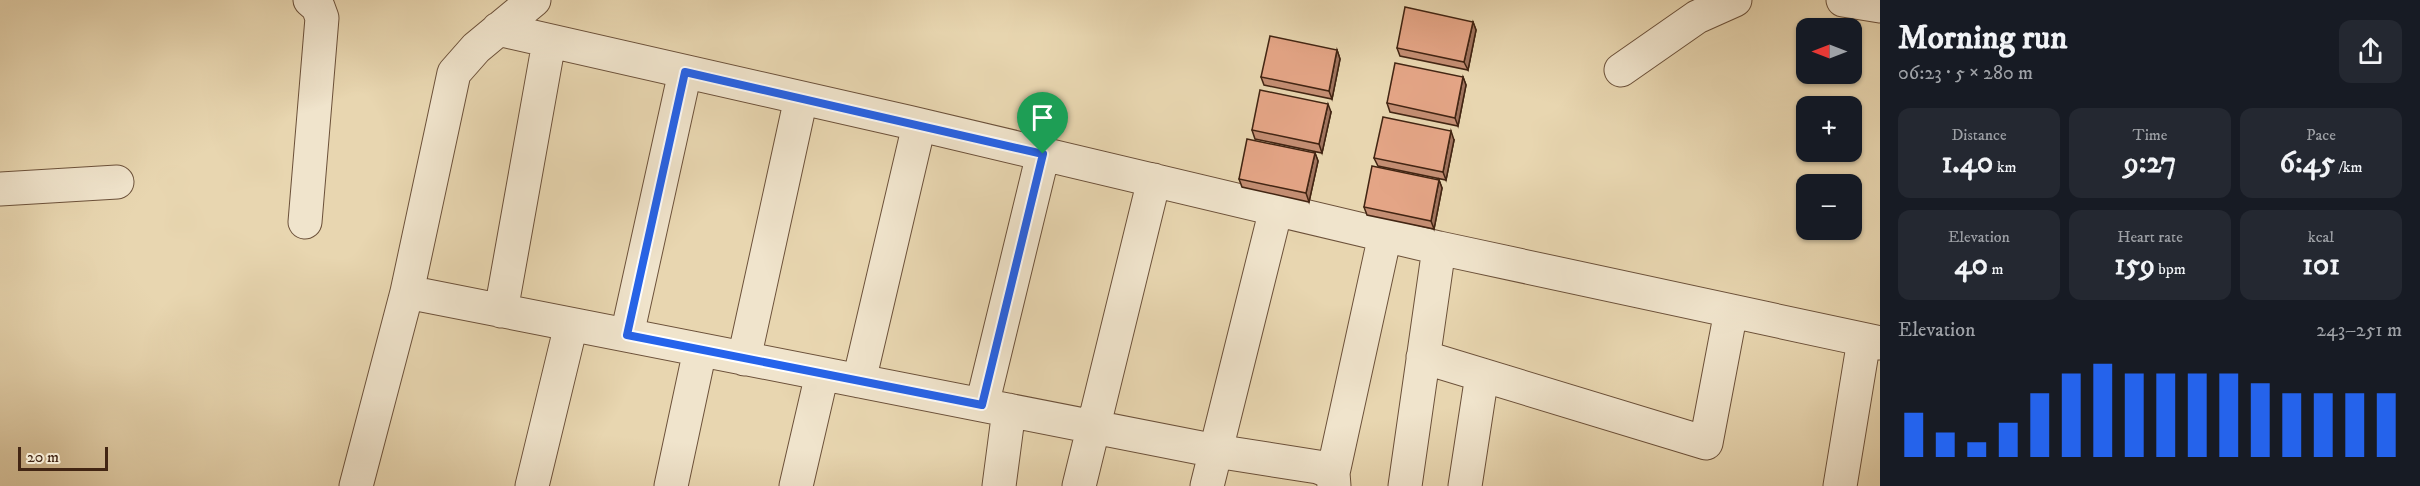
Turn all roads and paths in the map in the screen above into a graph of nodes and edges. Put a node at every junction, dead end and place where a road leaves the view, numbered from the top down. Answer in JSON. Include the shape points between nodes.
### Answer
{"nodes":[{"id":1,"x":310,"y":0,"type":"edge"},
{"id":2,"x":534,"y":0,"type":"edge"},
{"id":3,"x":1735,"y":0,"type":"edge"},
{"id":4,"x":1843,"y":0,"type":"edge"},
{"id":5,"x":1880,"y":6,"type":"edge"},
{"id":6,"x":498,"y":29,"type":"junction"},
{"id":7,"x":549,"y":42,"type":"junction"},
{"id":8,"x":1621,"y":70,"type":"dead end"},
{"id":9,"x":685,"y":72,"type":"junction"},
{"id":10,"x":801,"y":98,"type":"junction"},
{"id":11,"x":920,"y":125,"type":"junction"},
{"id":12,"x":1043,"y":154,"type":"junction"},
{"id":13,"x":1154,"y":180,"type":"junction"},
{"id":14,"x":117,"y":182,"type":"dead end"},
{"id":15,"x":0,"y":189,"type":"edge"},
{"id":16,"x":1276,"y":209,"type":"junction"},
{"id":17,"x":305,"y":222,"type":"dead end"},
{"id":18,"x":1385,"y":235,"type":"junction"},
{"id":19,"x":1439,"y":248,"type":"junction"},
{"id":20,"x":407,"y":292,"type":"junction"},
{"id":21,"x":501,"y":311,"type":"junction"},
{"id":22,"x":1731,"y":311,"type":"junction"},
{"id":23,"x":571,"y":325,"type":"junction"},
{"id":24,"x":627,"y":335,"type":"junction"},
{"id":25,"x":1872,"y":342,"type":"edge"},
{"id":26,"x":700,"y":350,"type":"junction"},
{"id":27,"x":1423,"y":357,"type":"junction"},
{"id":28,"x":744,"y":359,"type":"junction"},
{"id":29,"x":822,"y":374,"type":"junction"},
{"id":30,"x":1482,"y":375,"type":"junction"},
{"id":31,"x":859,"y":381,"type":"junction"},
{"id":32,"x":995,"y":407,"type":"junction"},
{"id":33,"x":1094,"y":427,"type":"junction"},
{"id":34,"x":1216,"y":451,"type":"junction"},
{"id":35,"x":1334,"y":480,"type":"edge"},
{"id":36,"x":356,"y":486,"type":"edge"},
{"id":37,"x":532,"y":486,"type":"edge"},
{"id":38,"x":670,"y":486,"type":"edge"},
{"id":39,"x":796,"y":486,"type":"edge"},
{"id":40,"x":999,"y":486,"type":"edge"},
{"id":41,"x":1079,"y":486,"type":"edge"},
{"id":42,"x":1207,"y":486,"type":"edge"},
{"id":43,"x":1405,"y":486,"type":"edge"},
{"id":44,"x":1465,"y":486,"type":"edge"},
{"id":45,"x":1840,"y":486,"type":"edge"}],
"edges":[{"from":1,"to":17,"type":"street","via":[[322,18]]},
{"from":2,"to":6,"type":"street"},
{"from":3,"to":8,"type":"street","via":[[1697,16]]},
{"from":4,"to":5,"type":"street"},
{"from":6,"to":7,"type":"street"},
{"from":6,"to":20,"type":"street","via":[[454,74]]},
{"from":7,"to":9,"type":"street"},
{"from":7,"to":21,"type":"street"},
{"from":9,"to":10,"type":"street"},
{"from":9,"to":24,"type":"street"},
{"from":10,"to":11,"type":"street"},
{"from":10,"to":28,"type":"street"},
{"from":11,"to":12,"type":"street"},
{"from":11,"to":31,"type":"street"},
{"from":12,"to":13,"type":"street"},
{"from":12,"to":32,"type":"street"},
{"from":13,"to":16,"type":"street"},
{"from":13,"to":33,"type":"street"},
{"from":14,"to":15,"type":"street"},
{"from":16,"to":18,"type":"street"},
{"from":16,"to":34,"type":"street"},
{"from":18,"to":19,"type":"street"},
{"from":18,"to":35,"type":"street"},
{"from":19,"to":22,"type":"street"},
{"from":19,"to":27,"type":"street"},
{"from":20,"to":21,"type":"street"},
{"from":20,"to":36,"type":"street"},
{"from":21,"to":23,"type":"street"},
{"from":22,"to":25,"type":"street"},
{"from":22,"to":30,"type":"street","via":[[1706,443]]},
{"from":23,"to":24,"type":"street"},
{"from":23,"to":37,"type":"street"},
{"from":24,"to":26,"type":"street"},
{"from":25,"to":45,"type":"street"},
{"from":26,"to":28,"type":"street"},
{"from":26,"to":38,"type":"street"},
{"from":27,"to":30,"type":"street"},
{"from":27,"to":43,"type":"street"},
{"from":28,"to":29,"type":"street"},
{"from":29,"to":31,"type":"street"},
{"from":29,"to":39,"type":"street"},
{"from":30,"to":44,"type":"street"},
{"from":31,"to":32,"type":"street"},
{"from":32,"to":33,"type":"street"},
{"from":32,"to":40,"type":"street"},
{"from":33,"to":34,"type":"street"},
{"from":33,"to":41,"type":"street"},
{"from":34,"to":35,"type":"street","via":[[1318,467]]},
{"from":34,"to":42,"type":"street"}]}
